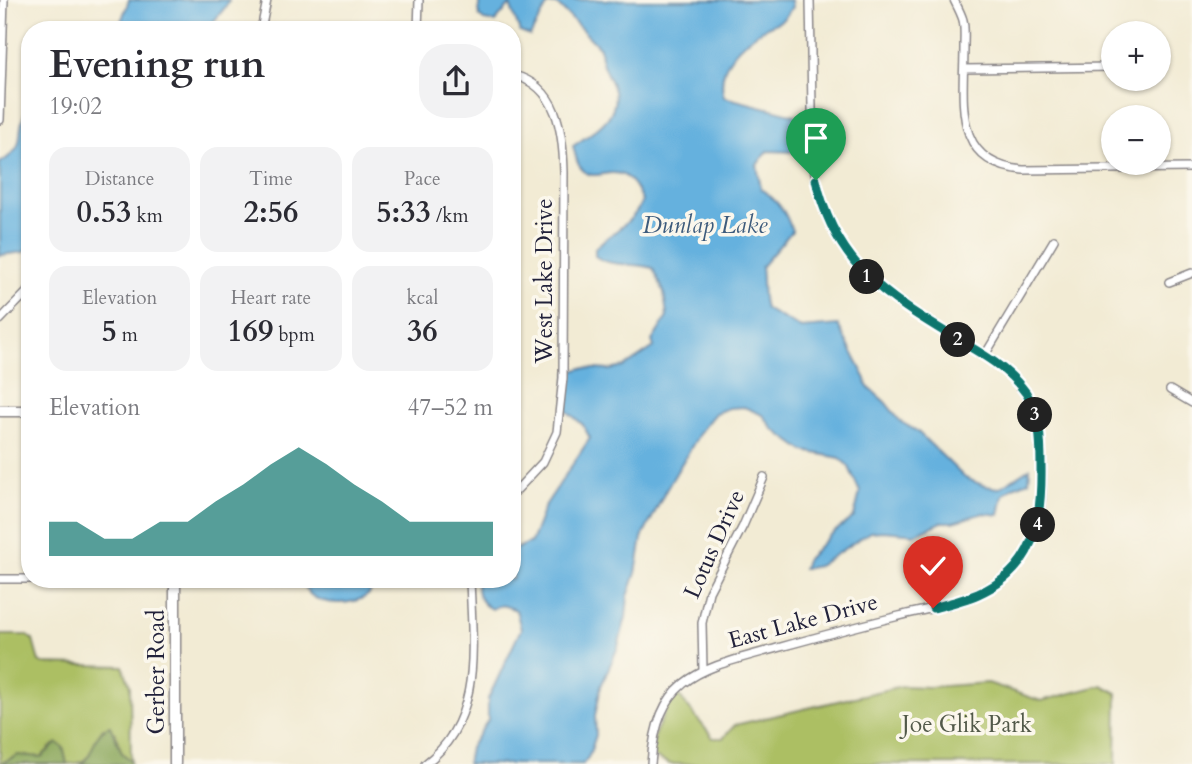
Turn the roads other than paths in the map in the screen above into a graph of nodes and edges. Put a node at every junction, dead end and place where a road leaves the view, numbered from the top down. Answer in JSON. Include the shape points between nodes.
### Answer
{"nodes":[{"id":1,"x":4,"y":0,"type":"edge"},
{"id":2,"x":267,"y":0,"type":"edge"},
{"id":3,"x":419,"y":0,"type":"edge"},
{"id":4,"x":810,"y":0,"type":"edge"},
{"id":5,"x":954,"y":0,"type":"edge"},
{"id":6,"x":263,"y":21,"type":"edge"},
{"id":7,"x":418,"y":21,"type":"edge"},
{"id":8,"x":1101,"y":67,"type":"edge"},
{"id":9,"x":964,"y":69,"type":"junction"},
{"id":10,"x":521,"y":78,"type":"edge"},
{"id":11,"x":0,"y":120,"type":"edge"},
{"id":12,"x":1192,"y":168,"type":"edge"},
{"id":13,"x":1054,"y":240,"type":"dead end"},
{"id":14,"x":1192,"y":273,"type":"edge"},
{"id":15,"x":1169,"y":282,"type":"dead end"},
{"id":16,"x":21,"y":298,"type":"edge"},
{"id":17,"x":0,"y":320,"type":"edge"},
{"id":18,"x":985,"y":355,"type":"junction"},
{"id":19,"x":1170,"y":390,"type":"dead end"},
{"id":20,"x":1192,"y":402,"type":"edge"},
{"id":21,"x":0,"y":411,"type":"edge"},
{"id":22,"x":21,"y":411,"type":"edge"},
{"id":23,"x":764,"y":477,"type":"dead end"},
{"id":24,"x":521,"y":485,"type":"edge"},
{"id":25,"x":0,"y":579,"type":"edge"},
{"id":26,"x":21,"y":579,"type":"edge"},
{"id":27,"x":175,"y":588,"type":"edge"},
{"id":28,"x":470,"y":588,"type":"edge"},
{"id":29,"x":703,"y":670,"type":"junction"},
{"id":30,"x":175,"y":764,"type":"edge"},
{"id":31,"x":425,"y":764,"type":"edge"},
{"id":32,"x":651,"y":764,"type":"edge"}],
"edges":[{"from":1,"to":11,"type":"street"},
{"from":2,"to":6,"type":"street"},
{"from":3,"to":7,"type":"street"},
{"from":4,"to":18,"type":"street","name":"East Lake Drive","via":[[813,161],[833,233],[876,285]]},
{"from":5,"to":9,"type":"street","via":[[964,22]]},
{"from":8,"to":9,"type":"street"},
{"from":9,"to":12,"type":"street","via":[[967,133],[990,162],[1023,170]]},
{"from":10,"to":24,"type":"street","name":"West Lake Drive","via":[[552,103],[562,139],[564,172],[563,378],[557,432],[543,462]]},
{"from":13,"to":18,"type":"street"},
{"from":14,"to":15,"type":"street"},
{"from":16,"to":17,"type":"street"},
{"from":18,"to":29,"type":"street","name":"East Lake Drive","via":[[1026,394],[1041,436],[1041,509],[1028,550],[1015,567],[975,596]]},
{"from":19,"to":20,"type":"street"},
{"from":21,"to":22,"type":"street"},
{"from":23,"to":29,"type":"street","name":"Lotus Drive","via":[[709,592],[702,623]]},
{"from":25,"to":26,"type":"street"},
{"from":27,"to":30,"type":"street","name":"Gerber Road"},
{"from":28,"to":31,"type":"street","via":[[472,667],[464,707],[452,738]]},
{"from":29,"to":32,"type":"street","name":"East Lake Drive","via":[[684,682],[667,702],[655,733]]}]}
